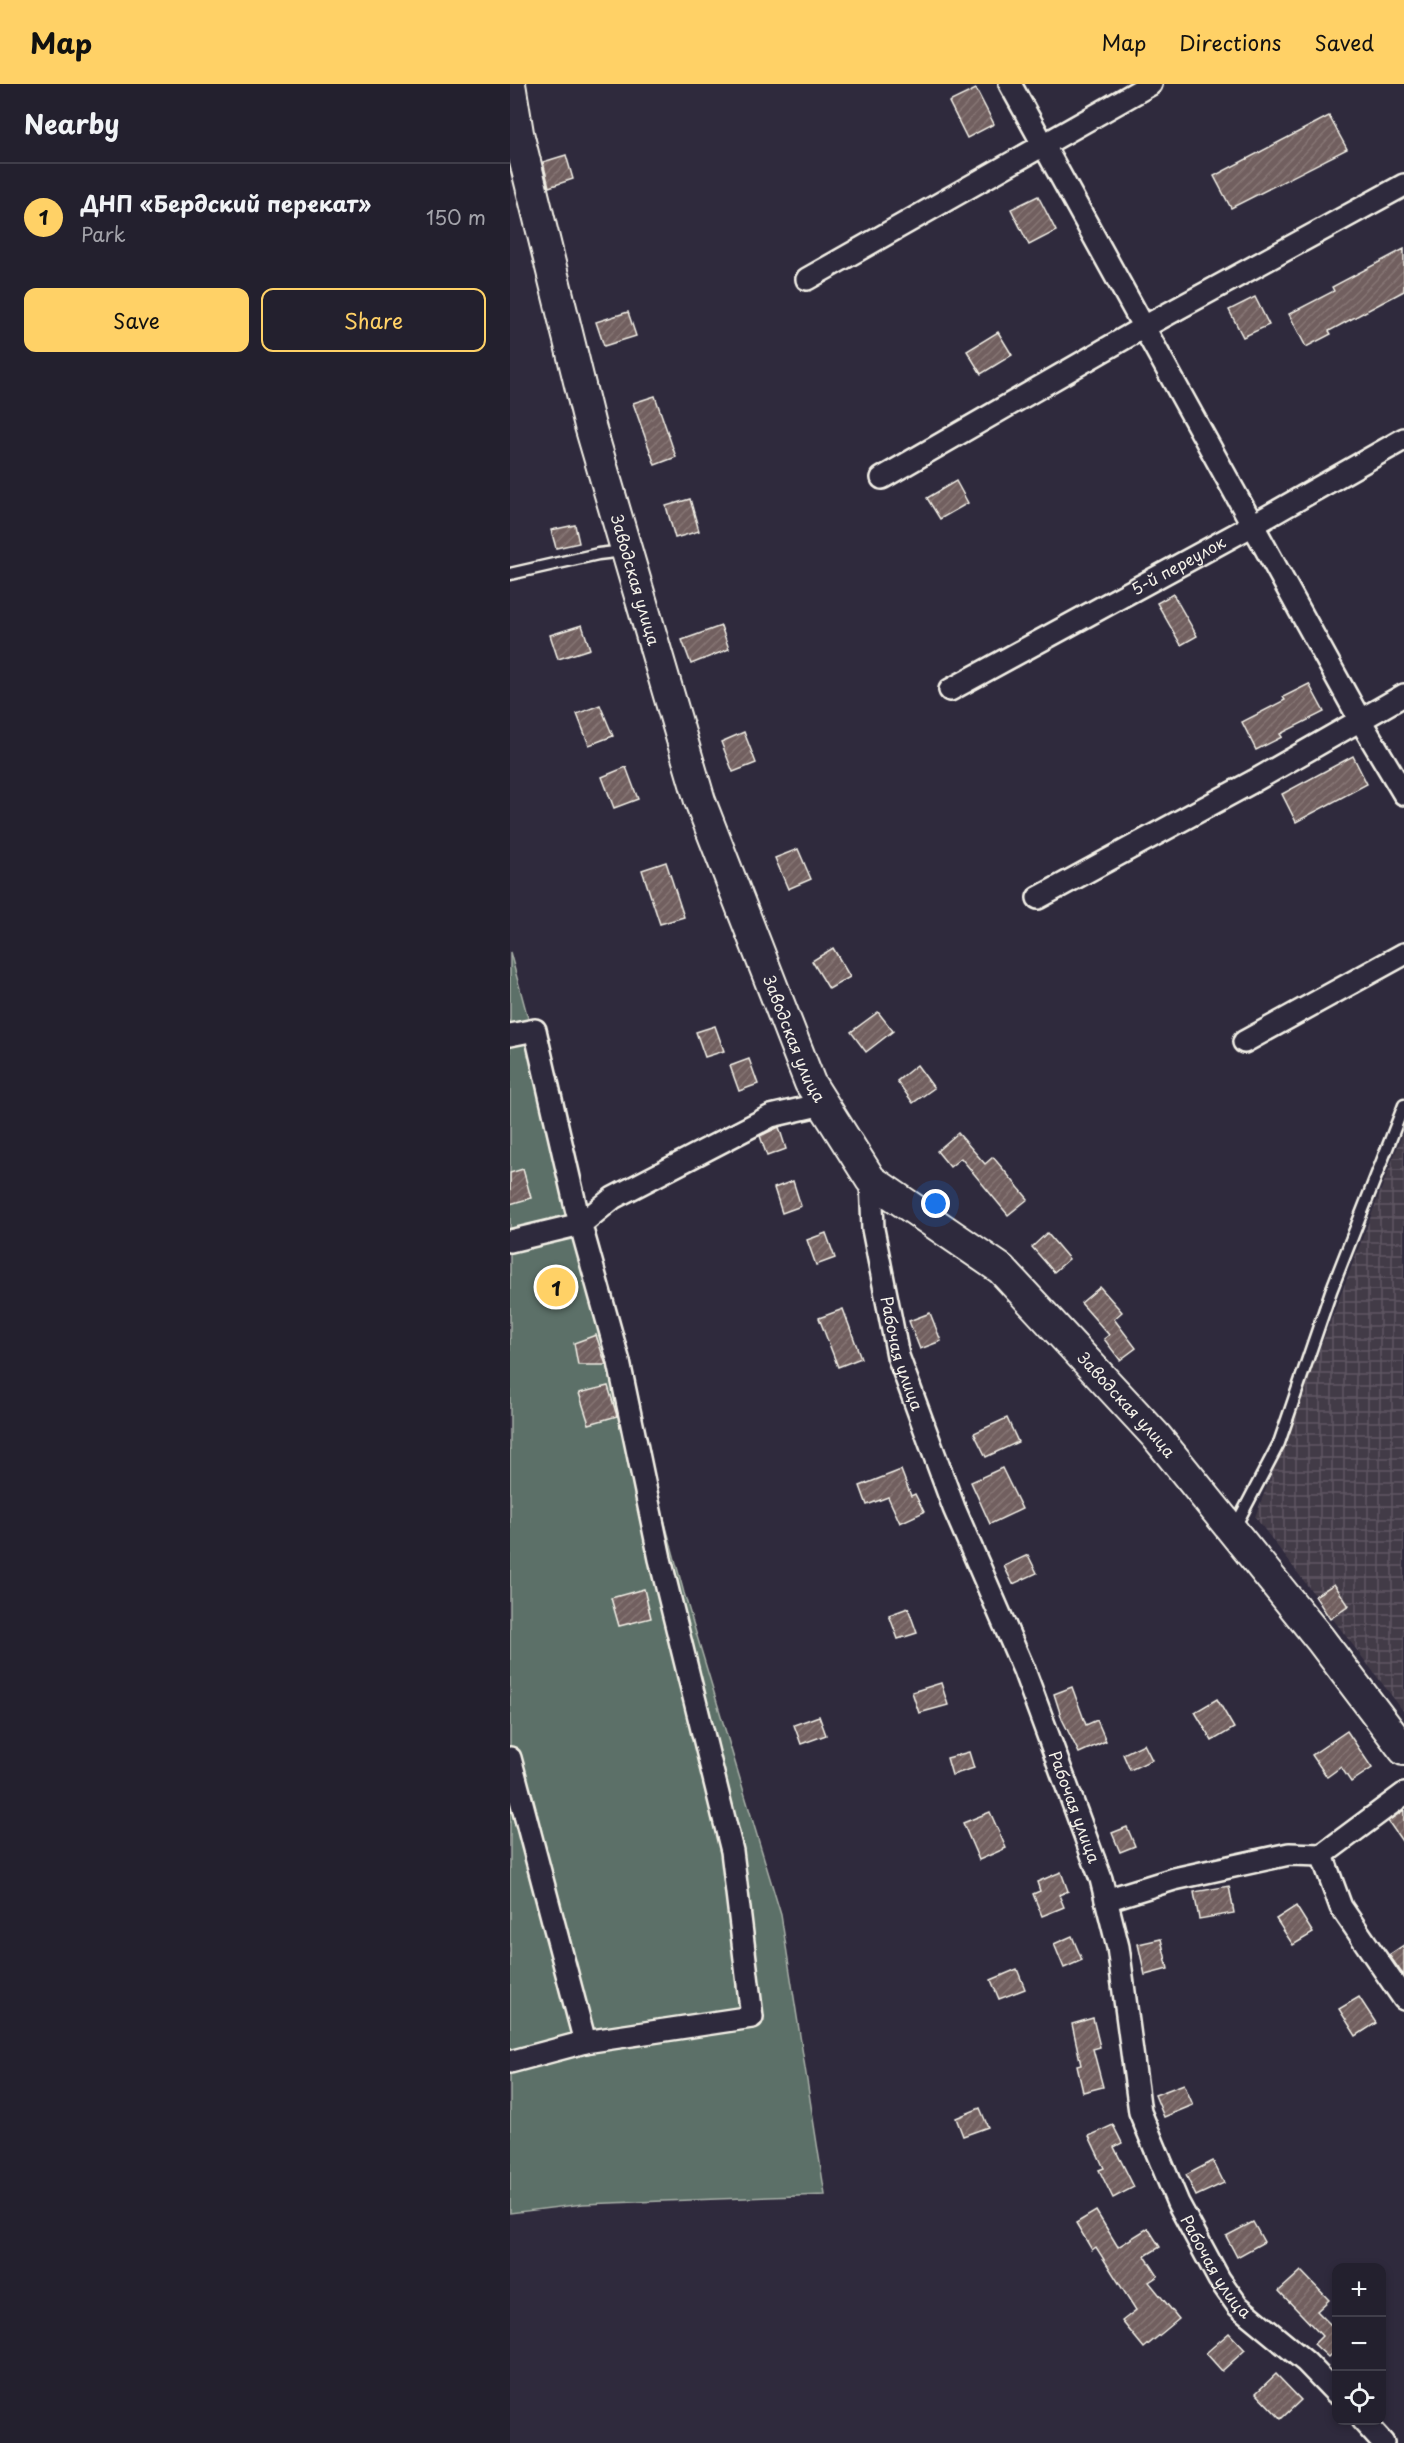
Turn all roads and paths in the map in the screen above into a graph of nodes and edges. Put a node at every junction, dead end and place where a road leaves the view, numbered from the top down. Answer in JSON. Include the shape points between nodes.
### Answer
{"nodes":[{"id":1,"x":510,"y":84,"type":"edge"},
{"id":2,"x":1010,"y":84,"type":"edge"},
{"id":3,"x":1151,"y":84,"type":"edge"},
{"id":4,"x":1043,"y":144,"type":"junction"},
{"id":5,"x":1404,"y":185,"type":"edge"},
{"id":6,"x":807,"y":279,"type":"dead end"},
{"id":7,"x":1144,"y":327,"type":"junction"},
{"id":8,"x":1404,"y":440,"type":"edge"},
{"id":9,"x":882,"y":478,"type":"dead end"},
{"id":10,"x":1253,"y":525,"type":"junction"},
{"id":11,"x":626,"y":550,"type":"junction"},
{"id":12,"x":510,"y":574,"type":"edge"},
{"id":13,"x":950,"y":690,"type":"dead end"},
{"id":14,"x":1404,"y":695,"type":"edge"},
{"id":15,"x":1360,"y":720,"type":"junction"},
{"id":16,"x":1404,"y":794,"type":"edge"},
{"id":17,"x":1038,"y":898,"type":"dead end"},
{"id":18,"x":1404,"y":954,"type":"edge"},
{"id":19,"x":510,"y":1035,"type":"edge"},
{"id":20,"x":1244,"y":1042,"type":"dead end"},
{"id":21,"x":823,"y":1104,"type":"junction"},
{"id":22,"x":1404,"y":1105,"type":"edge"},
{"id":23,"x":871,"y":1180,"type":"junction"},
{"id":24,"x":580,"y":1224,"type":"junction"},
{"id":25,"x":510,"y":1241,"type":"edge"},
{"id":26,"x":1233,"y":1531,"type":"junction"},
{"id":27,"x":1404,"y":1750,"type":"edge"},
{"id":28,"x":510,"y":1758,"type":"edge"},
{"id":29,"x":1404,"y":1794,"type":"edge"},
{"id":30,"x":1322,"y":1855,"type":"junction"},
{"id":31,"x":1106,"y":1900,"type":"junction"},
{"id":32,"x":1404,"y":2000,"type":"edge"},
{"id":33,"x":585,"y":2042,"type":"junction"},
{"id":34,"x":510,"y":2062,"type":"edge"},
{"id":35,"x":1332,"y":2389,"type":"edge"},
{"id":36,"x":1366,"y":2425,"type":"edge"},
{"id":37,"x":1383,"y":2443,"type":"edge"}],
"edges":[{"from":1,"to":11,"type":"street","name":"Заводская улица","via":[[518,132],[590,426]]},
{"from":2,"to":4,"type":"street"},
{"from":3,"to":4,"type":"street"},
{"from":4,"to":6,"type":"street"},
{"from":4,"to":7,"type":"street"},
{"from":5,"to":7,"type":"street"},
{"from":7,"to":9,"type":"street"},
{"from":7,"to":10,"type":"street"},
{"from":8,"to":10,"type":"street","name":"5-й переулок"},
{"from":10,"to":13,"type":"street","name":"5-й переулок"},
{"from":10,"to":15,"type":"street"},
{"from":11,"to":12,"type":"lane"},
{"from":11,"to":21,"type":"street","name":"Заводская улица","via":[[700,801],[810,1083]]},
{"from":14,"to":15,"type":"street"},
{"from":15,"to":16,"type":"street"},
{"from":15,"to":17,"type":"street"},
{"from":18,"to":20,"type":"street"},
{"from":19,"to":24,"type":"street","via":[[535,1030]]},
{"from":21,"to":23,"type":"street","name":"Заводская улица"},
{"from":21,"to":24,"type":"street","via":[[771,1116],[613,1198]]},
{"from":22,"to":26,"type":"lane","via":[[1331,1291],[1279,1443]]},
{"from":23,"to":26,"type":"street","name":"Заводская улица","via":[[1001,1269],[1156,1436]]},
{"from":23,"to":31,"type":"street","name":"Рабочая улица","via":[[873,1229],[898,1356],[954,1509],[1024,1670]]},
{"from":24,"to":25,"type":"street"},
{"from":24,"to":33,"type":"street","via":[[619,1362],[660,1559],[732,1851],[752,2017]]},
{"from":26,"to":27,"type":"street","name":"Заводская улица"},
{"from":28,"to":33,"type":"street"},
{"from":29,"to":30,"type":"street"},
{"from":30,"to":31,"type":"street","via":[[1288,1854],[1174,1879]]},
{"from":30,"to":32,"type":"street","via":[[1341,1907]]},
{"from":31,"to":35,"type":"street","name":"Рабочая улица","via":[[1118,1947],[1140,2112],[1178,2203],[1238,2306]]},
{"from":33,"to":34,"type":"street"},
{"from":36,"to":37,"type":"street"}]}
